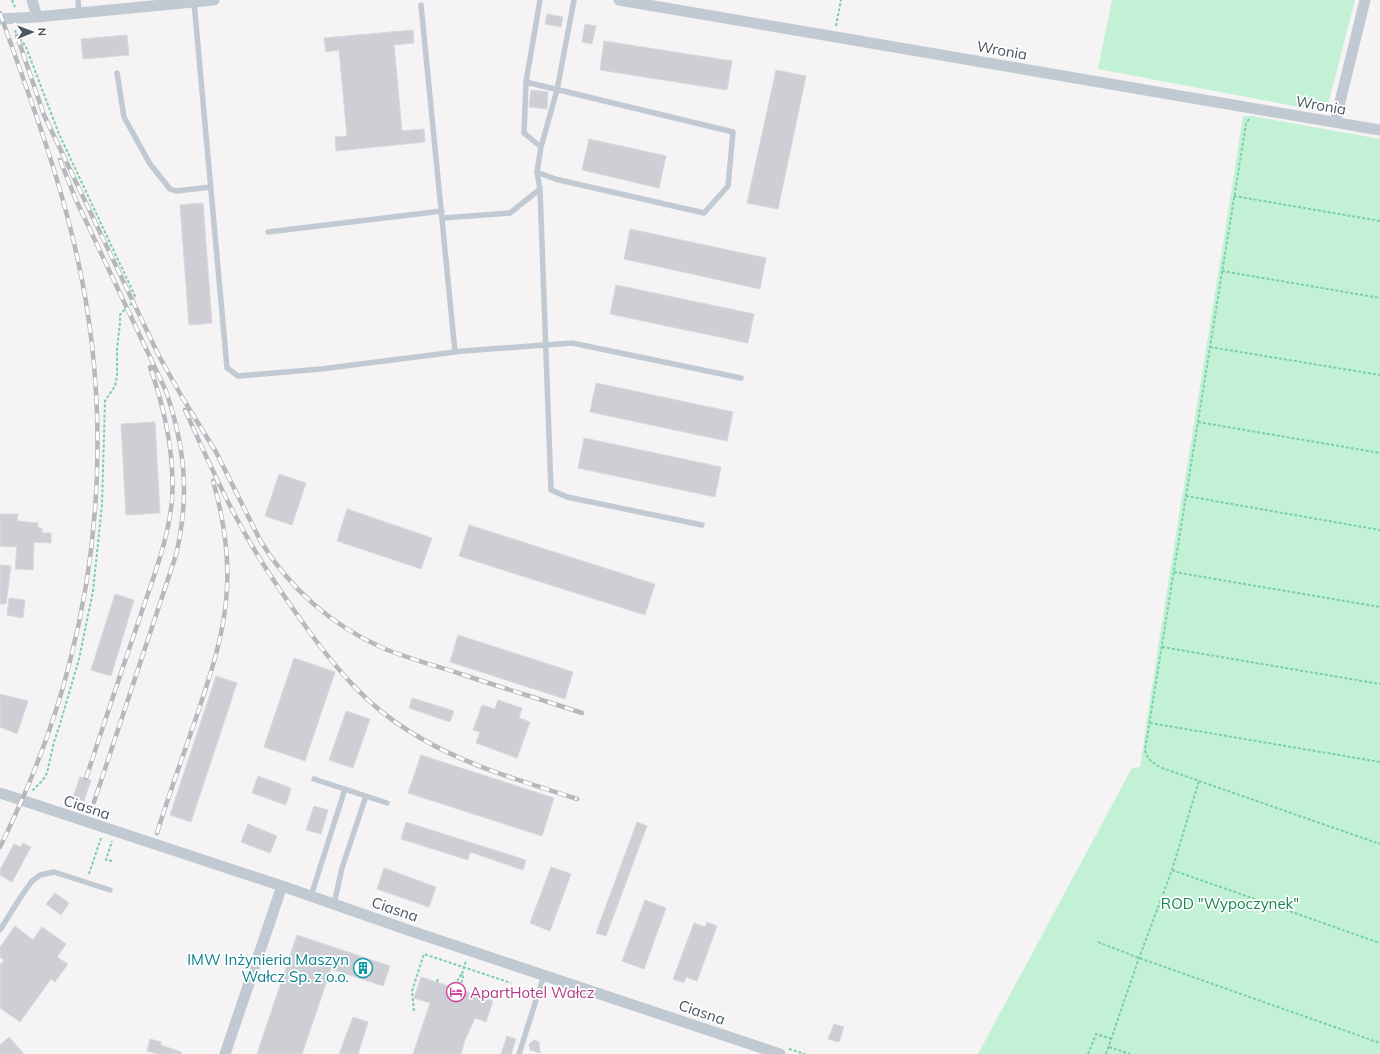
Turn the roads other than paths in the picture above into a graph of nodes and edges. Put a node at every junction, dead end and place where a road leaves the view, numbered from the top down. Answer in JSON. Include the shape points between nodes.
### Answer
{"nodes":[{"id":1,"x":32,"y":0,"type":"edge"},
{"id":2,"x":78,"y":0,"type":"edge"},
{"id":3,"x":214,"y":0,"type":"edge"},
{"id":4,"x":540,"y":0,"type":"edge"},
{"id":5,"x":574,"y":0,"type":"edge"},
{"id":6,"x":619,"y":0,"type":"edge"},
{"id":7,"x":1365,"y":0,"type":"edge"},
{"id":8,"x":194,"y":2,"type":"junction"},
{"id":9,"x":421,"y":6,"type":"dead end"},
{"id":10,"x":79,"y":13,"type":"junction"},
{"id":11,"x":37,"y":18,"type":"junction"},
{"id":12,"x":0,"y":19,"type":"edge"},
{"id":13,"x":117,"y":73,"type":"dead end"},
{"id":14,"x":526,"y":82,"type":"junction"},
{"id":15,"x":557,"y":90,"type":"junction"},
{"id":16,"x":1335,"y":122,"type":"junction"},
{"id":17,"x":1380,"y":130,"type":"edge"},
{"id":18,"x":542,"y":147,"type":"junction"},
{"id":19,"x":537,"y":172,"type":"junction"},
{"id":20,"x":211,"y":187,"type":"junction"},
{"id":21,"x":540,"y":189,"type":"junction"},
{"id":22,"x":442,"y":210,"type":"junction"},
{"id":23,"x":442,"y":218,"type":"junction"},
{"id":24,"x":268,"y":232,"type":"dead end"},
{"id":25,"x":546,"y":344,"type":"junction"},
{"id":26,"x":455,"y":352,"type":"junction"},
{"id":27,"x":741,"y":378,"type":"dead end"},
{"id":28,"x":702,"y":525,"type":"dead end"},
{"id":29,"x":314,"y":779,"type":"dead end"},
{"id":30,"x":345,"y":789,"type":"junction"},
{"id":31,"x":1,"y":796,"type":"edge"},
{"id":32,"x":366,"y":796,"type":"junction"},
{"id":33,"x":387,"y":803,"type":"dead end"},
{"id":34,"x":282,"y":886,"type":"junction"},
{"id":35,"x":110,"y":890,"type":"dead end"},
{"id":36,"x":311,"y":896,"type":"junction"},
{"id":37,"x":334,"y":904,"type":"junction"},
{"id":38,"x":0,"y":930,"type":"edge"},
{"id":39,"x":544,"y":975,"type":"junction"},
{"id":40,"x":225,"y":1054,"type":"edge"},
{"id":41,"x":519,"y":1054,"type":"edge"},
{"id":42,"x":780,"y":1054,"type":"edge"}],
"edges":[{"from":1,"to":11,"type":"street"},
{"from":2,"to":10,"type":"lane"},
{"from":3,"to":8,"type":"street"},
{"from":4,"to":14,"type":"lane"},
{"from":5,"to":15,"type":"lane"},
{"from":6,"to":16,"type":"street","name":"Wronia"},
{"from":7,"to":16,"type":"street"},
{"from":8,"to":10,"type":"street"},
{"from":8,"to":20,"type":"lane"},
{"from":9,"to":22,"type":"lane"},
{"from":10,"to":11,"type":"street"},
{"from":11,"to":12,"type":"street"},
{"from":13,"to":20,"type":"lane","via":[[124,117],[150,164],[170,189],[176,191]]},
{"from":14,"to":15,"type":"lane"},
{"from":14,"to":18,"type":"lane","via":[[524,134]]},
{"from":15,"to":18,"type":"lane"},
{"from":15,"to":19,"type":"lane","via":[[733,132],[728,186],[704,213],[555,179]]},
{"from":16,"to":17,"type":"street","name":"Wronia"},
{"from":18,"to":19,"type":"lane"},
{"from":19,"to":21,"type":"lane"},
{"from":20,"to":26,"type":"lane","via":[[227,368],[238,376],[320,369]]},
{"from":21,"to":23,"type":"lane","via":[[510,213]]},
{"from":21,"to":25,"type":"lane"},
{"from":22,"to":23,"type":"lane"},
{"from":22,"to":24,"type":"lane"},
{"from":23,"to":26,"type":"lane"},
{"from":25,"to":26,"type":"lane"},
{"from":25,"to":27,"type":"lane","via":[[572,343]]},
{"from":25,"to":28,"type":"lane","via":[[551,490],[567,497]]},
{"from":29,"to":30,"type":"lane"},
{"from":30,"to":32,"type":"lane"},
{"from":30,"to":36,"type":"lane"},
{"from":31,"to":34,"type":"street","name":"Ciasna"},
{"from":32,"to":33,"type":"lane"},
{"from":32,"to":37,"type":"lane","via":[[342,868]]},
{"from":34,"to":36,"type":"street","name":"Ciasna"},
{"from":34,"to":40,"type":"street"},
{"from":35,"to":38,"type":"lane","via":[[54,872],[40,875],[32,881]]},
{"from":36,"to":37,"type":"street","name":"Ciasna"},
{"from":37,"to":39,"type":"street","name":"Ciasna"},
{"from":39,"to":41,"type":"lane"},
{"from":39,"to":42,"type":"street","name":"Ciasna"}]}
